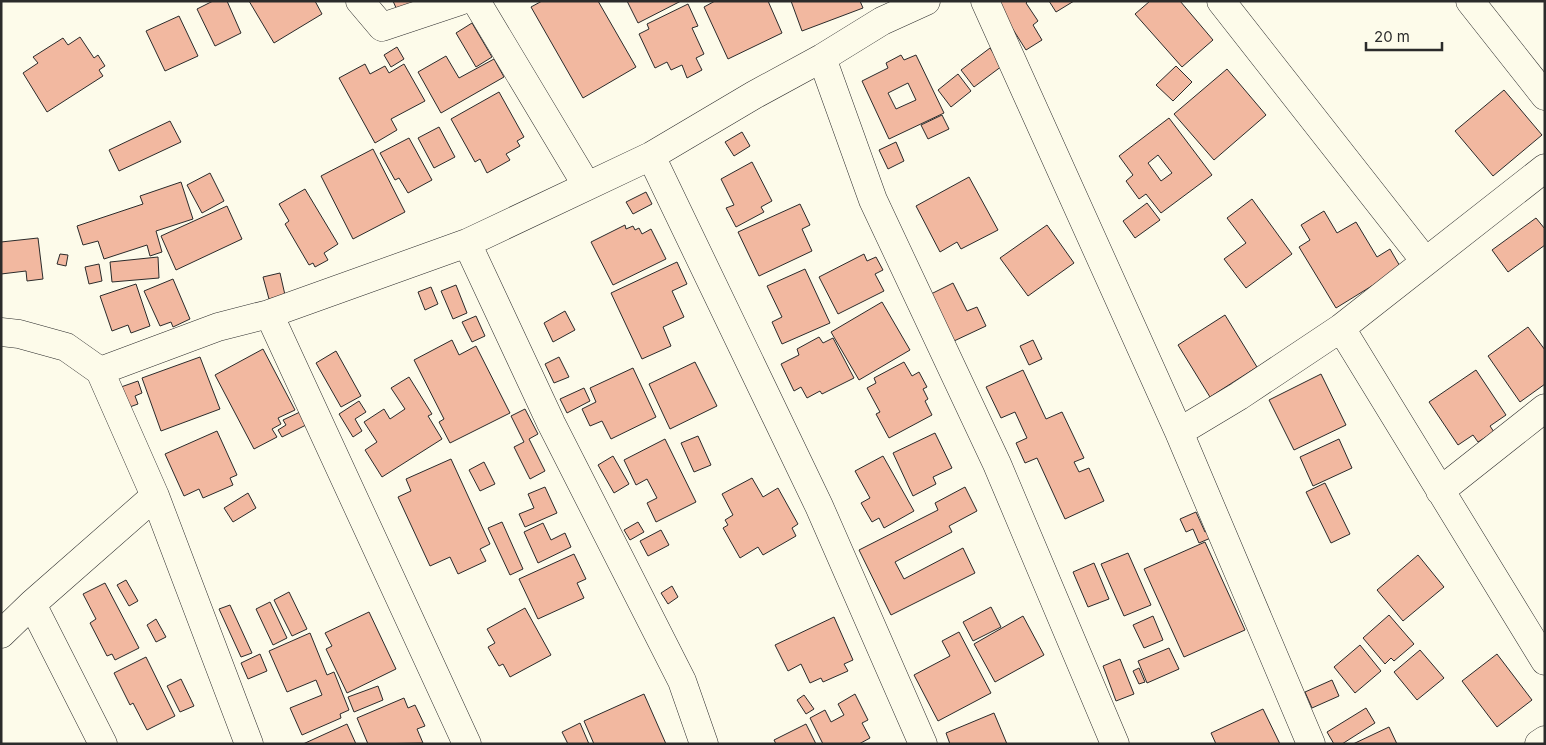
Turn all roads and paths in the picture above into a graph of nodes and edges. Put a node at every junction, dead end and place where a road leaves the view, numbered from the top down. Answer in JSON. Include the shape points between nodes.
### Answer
{"nodes":[{"id":1,"x":360,"y":1,"type":"edge"},
{"id":2,"x":460,"y":1,"type":"edge"},
{"id":3,"x":476,"y":1,"type":"edge"},
{"id":4,"x":926,"y":1,"type":"edge"},
{"id":5,"x":985,"y":1,"type":"edge"},
{"id":6,"x":1221,"y":1,"type":"edge"},
{"id":7,"x":1470,"y":1,"type":"edge"},
{"id":8,"x":822,"y":58,"type":"junction"},
{"id":9,"x":1545,"y":96,"type":"edge"},
{"id":10,"x":651,"y":156,"type":"junction"},
{"id":11,"x":1545,"y":168,"type":"edge"},
{"id":12,"x":587,"y":186,"type":"junction"},
{"id":13,"x":467,"y":243,"type":"junction"},
{"id":14,"x":1425,"y":261,"type":"junction"},
{"id":15,"x":269,"y":314,"type":"junction"},
{"id":16,"x":1341,"y":328,"type":"junction"},
{"id":17,"x":1,"y":332,"type":"edge"},
{"id":18,"x":100,"y":371,"type":"junction"},
{"id":19,"x":1545,"y":408,"type":"edge"},
{"id":20,"x":1179,"y":432,"type":"junction"},
{"id":21,"x":1440,"y":491,"type":"junction"},
{"id":22,"x":155,"y":496,"type":"junction"},
{"id":23,"x":32,"y":604,"type":"junction"},
{"id":24,"x":1,"y":634,"type":"edge"},
{"id":25,"x":1545,"y":661,"type":"edge"},
{"id":26,"x":1545,"y":740,"type":"edge"},
{"id":27,"x":104,"y":744,"type":"edge"},
{"id":28,"x":248,"y":744,"type":"edge"},
{"id":29,"x":467,"y":744,"type":"edge"},
{"id":30,"x":704,"y":744,"type":"edge"},
{"id":31,"x":922,"y":744,"type":"edge"},
{"id":32,"x":1115,"y":744,"type":"edge"},
{"id":33,"x":1311,"y":744,"type":"edge"},
{"id":34,"x":1538,"y":744,"type":"edge"}],
"edges":[{"from":1,"to":2,"type":"street","via":[[382,27]]},
{"from":3,"to":12,"type":"street"},
{"from":4,"to":8,"type":"street","via":[[882,21]]},
{"from":5,"to":20,"type":"street"},
{"from":6,"to":14,"type":"street"},
{"from":7,"to":9,"type":"street"},
{"from":8,"to":10,"type":"street"},
{"from":8,"to":32,"type":"street","via":[[873,200],[997,464]]},
{"from":10,"to":12,"type":"street"},
{"from":10,"to":31,"type":"street","via":[[819,506]]},
{"from":11,"to":14,"type":"street"},
{"from":12,"to":13,"type":"street"},
{"from":13,"to":15,"type":"street"},
{"from":13,"to":30,"type":"street","via":[[551,423],[682,681]]},
{"from":14,"to":16,"type":"street"},
{"from":15,"to":18,"type":"street","via":[[218,327]]},
{"from":15,"to":29,"type":"street"},
{"from":16,"to":20,"type":"street"},
{"from":16,"to":21,"type":"street"},
{"from":17,"to":18,"type":"street","via":[[66,347]]},
{"from":18,"to":22,"type":"street"},
{"from":19,"to":21,"type":"street"},
{"from":20,"to":33,"type":"street"},
{"from":21,"to":25,"type":"street"},
{"from":22,"to":23,"type":"street"},
{"from":22,"to":28,"type":"street"},
{"from":23,"to":24,"type":"street"},
{"from":23,"to":27,"type":"street"},
{"from":26,"to":34,"type":"street"}]}
